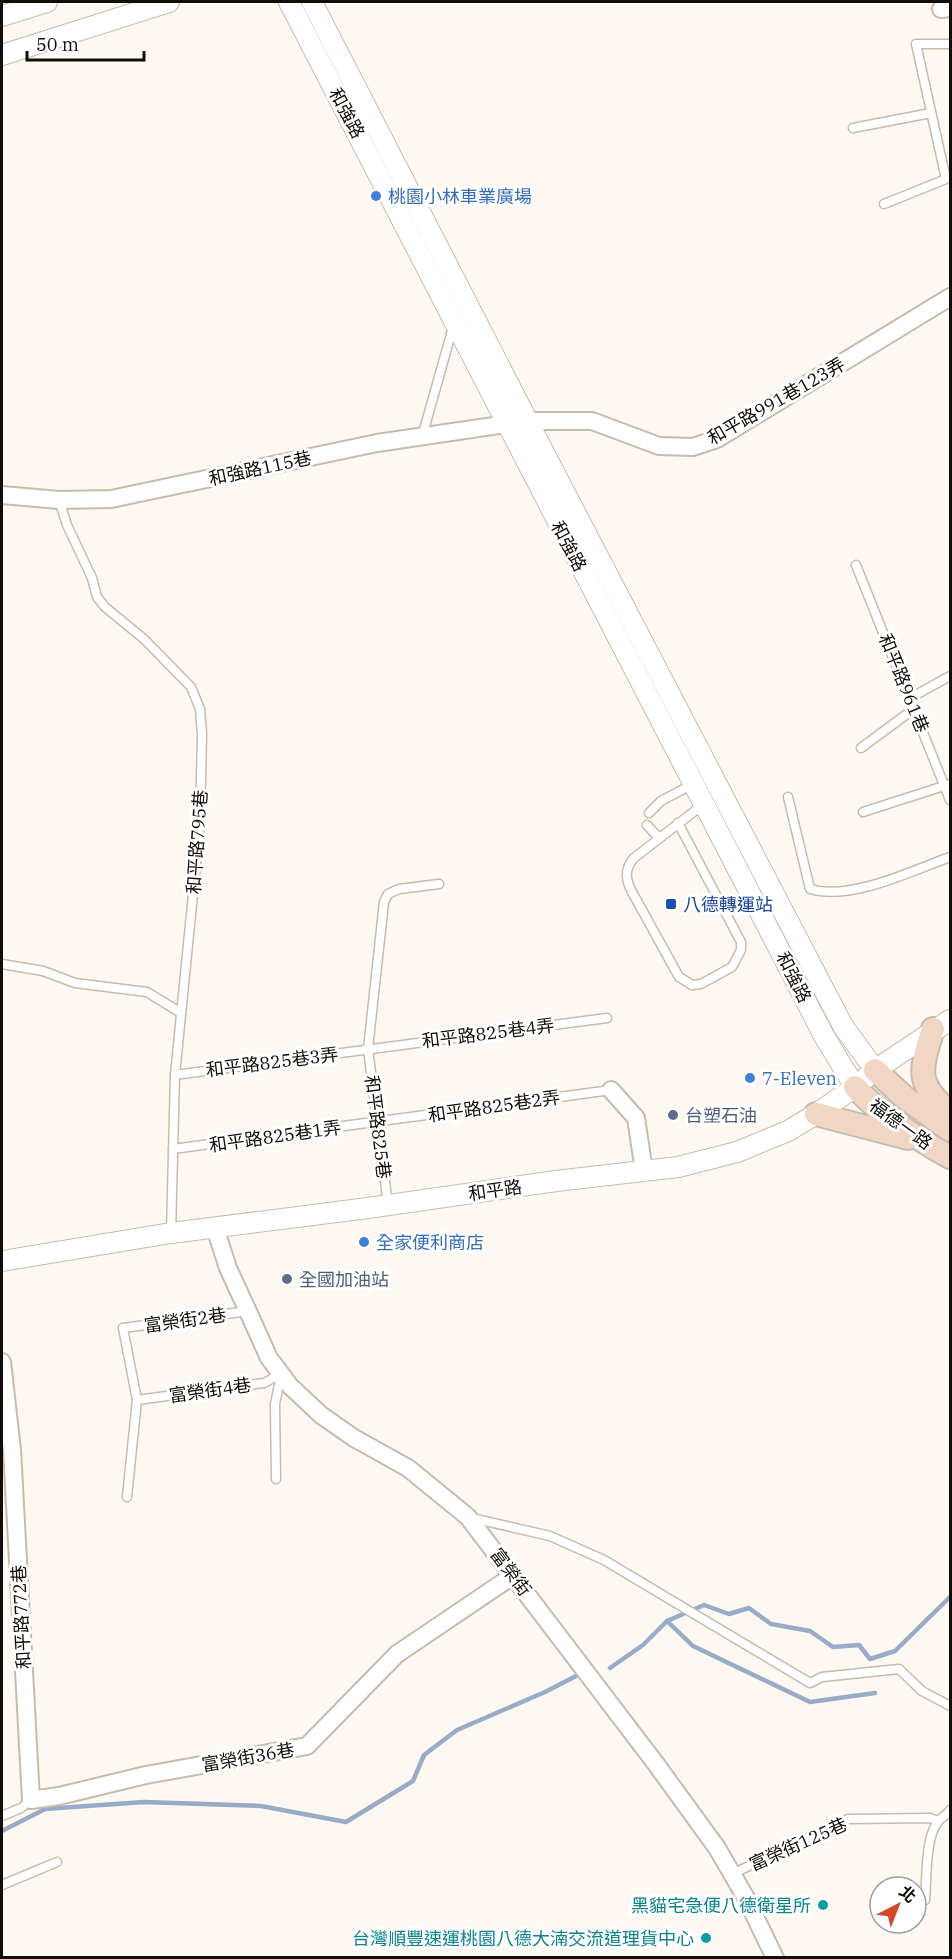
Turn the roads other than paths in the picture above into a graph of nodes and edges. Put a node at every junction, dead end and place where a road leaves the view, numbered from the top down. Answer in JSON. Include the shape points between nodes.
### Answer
{"nodes":[{"id":1,"x":46,"y":2,"type":"edge"},
{"id":2,"x":169,"y":2,"type":"edge"},
{"id":3,"x":289,"y":2,"type":"edge"},
{"id":4,"x":312,"y":2,"type":"edge"},
{"id":5,"x":2,"y":16,"type":"edge"},
{"id":6,"x":951,"y":44,"type":"edge"},
{"id":7,"x":2,"y":55,"type":"edge"},
{"id":8,"x":931,"y":113,"type":"junction"},
{"id":9,"x":853,"y":128,"type":"dead end"},
{"id":10,"x":884,"y":204,"type":"dead end"},
{"id":11,"x":951,"y":297,"type":"edge"},
{"id":12,"x":455,"y":321,"type":"junction"},
{"id":13,"x":517,"y":423,"type":"junction"},
{"id":14,"x":422,"y":437,"type":"junction"},
{"id":15,"x":2,"y":495,"type":"edge"},
{"id":16,"x":58,"y":500,"type":"junction"},
{"id":17,"x":856,"y":565,"type":"dead end"},
{"id":18,"x":951,"y":676,"type":"edge"},
{"id":19,"x":910,"y":698,"type":"junction"},
{"id":20,"x":915,"y":708,"type":"junction"},
{"id":21,"x":861,"y":748,"type":"dead end"},
{"id":22,"x":712,"y":774,"type":"junction"},
{"id":23,"x":693,"y":784,"type":"junction"},
{"id":24,"x":948,"y":785,"type":"edge"},
{"id":25,"x":722,"y":794,"type":"junction"},
{"id":26,"x":788,"y":797,"type":"dead end"},
{"id":27,"x":951,"y":800,"type":"edge"},
{"id":28,"x":704,"y":804,"type":"junction"},
{"id":29,"x":863,"y":812,"type":"dead end"},
{"id":30,"x":650,"y":813,"type":"dead end"},
{"id":31,"x":678,"y":823,"type":"junction"},
{"id":32,"x":647,"y":825,"type":"dead end"},
{"id":33,"x":661,"y":837,"type":"junction"},
{"id":34,"x":951,"y":857,"type":"edge"},
{"id":35,"x":439,"y":884,"type":"dead end"},
{"id":36,"x":2,"y":964,"type":"edge"},
{"id":37,"x":181,"y":1012,"type":"junction"},
{"id":38,"x":608,"y":1018,"type":"dead end"},
{"id":39,"x":942,"y":1024,"type":"edge"},
{"id":40,"x":368,"y":1049,"type":"junction"},
{"id":41,"x":875,"y":1070,"type":"junction"},
{"id":42,"x":175,"y":1075,"type":"junction"},
{"id":43,"x":855,"y":1087,"type":"junction"},
{"id":44,"x":611,"y":1090,"type":"joint"},
{"id":45,"x":951,"y":1113,"type":"edge"},
{"id":46,"x":816,"y":1114,"type":"junction"},
{"id":47,"x":377,"y":1122,"type":"junction"},
{"id":48,"x":951,"y":1130,"type":"edge"},
{"id":49,"x":921,"y":1142,"type":"junction"},
{"id":50,"x":173,"y":1149,"type":"junction"},
{"id":51,"x":951,"y":1157,"type":"edge"},
{"id":52,"x":644,"y":1171,"type":"junction"},
{"id":53,"x":388,"y":1205,"type":"junction"},
{"id":54,"x":215,"y":1228,"type":"junction"},
{"id":55,"x":171,"y":1233,"type":"junction"},
{"id":56,"x":2,"y":1261,"type":"edge"},
{"id":57,"x":248,"y":1311,"type":"junction"},
{"id":58,"x":2,"y":1362,"type":"edge"},
{"id":59,"x":281,"y":1374,"type":"junction"},
{"id":60,"x":137,"y":1400,"type":"junction"},
{"id":61,"x":276,"y":1479,"type":"dead end"},
{"id":62,"x":127,"y":1497,"type":"dead end"},
{"id":63,"x":468,"y":1517,"type":"junction"},
{"id":64,"x":514,"y":1575,"type":"junction"},
{"id":65,"x":951,"y":1706,"type":"edge"},
{"id":66,"x":31,"y":1800,"type":"junction"},
{"id":67,"x":951,"y":1810,"type":"edge"},
{"id":68,"x":2,"y":1816,"type":"edge"},
{"id":69,"x":938,"y":1821,"type":"junction"},
{"id":70,"x":57,"y":1862,"type":"dead end"},
{"id":71,"x":732,"y":1874,"type":"junction"},
{"id":72,"x":927,"y":1875,"type":"edge"},
{"id":73,"x":2,"y":1885,"type":"edge"},
{"id":74,"x":775,"y":1958,"type":"edge"}],
"edges":[{"from":1,"to":5,"type":"street"},
{"from":2,"to":7,"type":"street"},
{"from":3,"to":12,"type":"street","name":"和強路"},
{"from":4,"to":13,"type":"street","name":"和強路"},
{"from":6,"to":8,"type":"lane","via":[[916,44]]},
{"from":8,"to":9,"type":"lane"},
{"from":8,"to":10,"type":"lane","via":[[946,179]]},
{"from":11,"to":13,"type":"street","name":"和平路991巷123弄","via":[[717,439],[693,447],[659,446],[592,421]]},
{"from":12,"to":13,"type":"street","name":"和強路"},
{"from":12,"to":14,"type":"lane"},
{"from":13,"to":14,"type":"street","name":"和強路115巷"},
{"from":13,"to":22,"type":"street","name":"和強路"},
{"from":13,"to":23,"type":"street","name":"和強路"},
{"from":14,"to":16,"type":"street","name":"和強路115巷","via":[[111,499]]},
{"from":15,"to":16,"type":"street","name":"和強路115巷"},
{"from":16,"to":37,"type":"lane","name":"和平路795巷","via":[[97,597],[191,687],[200,709],[200,824]]},
{"from":17,"to":19,"type":"lane","name":"和平路961巷"},
{"from":18,"to":19,"type":"lane"},
{"from":19,"to":20,"type":"lane","name":"和平路961巷"},
{"from":20,"to":21,"type":"lane"},
{"from":20,"to":24,"type":"lane","name":"和平路961巷"},
{"from":22,"to":23,"type":"lane"},
{"from":22,"to":25,"type":"street","name":"和強路"},
{"from":23,"to":28,"type":"street","name":"和強路"},
{"from":23,"to":30,"type":"lane","via":[[661,801]]},
{"from":24,"to":27,"type":"lane","name":"和平路961巷"},
{"from":24,"to":29,"type":"lane"},
{"from":25,"to":28,"type":"lane"},
{"from":25,"to":41,"type":"street","name":"和強路","via":[[843,1026]]},
{"from":26,"to":34,"type":"lane","via":[[810,889],[821,892],[862,888]]},
{"from":28,"to":31,"type":"lane"},
{"from":28,"to":43,"type":"street","name":"和強路","via":[[824,1036]]},
{"from":31,"to":33,"type":"lane"},
{"from":31,"to":33,"type":"lane","via":[[741,942],[732,967],[701,984],[692,985],[679,977],[628,884],[629,864]]},
{"from":32,"to":33,"type":"lane"},
{"from":35,"to":40,"type":"lane","name":"和平路825巷","via":[[399,889],[388,894],[384,902]]},
{"from":36,"to":37,"type":"lane","via":[[43,971],[75,983],[147,992]]},
{"from":37,"to":42,"type":"lane","name":"和平路795巷"},
{"from":38,"to":40,"type":"lane","name":"和平路825巷4弄"},
{"from":39,"to":41,"type":"street","name":"和平路"},
{"from":39,"to":45,"type":"main road","via":[[922,1063],[926,1088]]},
{"from":40,"to":42,"type":"lane","name":"和平路825巷3弄"},
{"from":40,"to":47,"type":"lane","name":"和平路825巷"},
{"from":41,"to":43,"type":"street","name":"和平路"},
{"from":41,"to":48,"type":"main road","name":"福德一路","via":[[904,1097]]},
{"from":42,"to":50,"type":"lane","name":"和平路795巷"},
{"from":43,"to":46,"type":"street","name":"和平路"},
{"from":43,"to":49,"type":"main road","name":"福德一路","via":[[875,1108]]},
{"from":44,"to":47,"type":"lane","name":"和平路825巷2弄"},
{"from":44,"to":52,"type":"street","via":[[636,1118]]},
{"from":46,"to":49,"type":"main road"},
{"from":46,"to":52,"type":"street","name":"和平路","via":[[788,1131],[737,1152]]},
{"from":47,"to":50,"type":"lane","name":"和平路825巷1弄"},
{"from":47,"to":53,"type":"lane","name":"和平路825巷"},
{"from":49,"to":51,"type":"main road","name":"福德一路"},
{"from":50,"to":55,"type":"lane","name":"和平路795巷"},
{"from":52,"to":53,"type":"street","name":"和平路"},
{"from":53,"to":54,"type":"street","name":"和平路"},
{"from":54,"to":55,"type":"street","name":"和平路"},
{"from":54,"to":57,"type":"street","name":"富榮街"},
{"from":55,"to":56,"type":"street","name":"和平路"},
{"from":57,"to":59,"type":"street","name":"富榮街","via":[[269,1358]]},
{"from":57,"to":60,"type":"lane","name":"富榮街2巷","via":[[123,1328]]},
{"from":58,"to":66,"type":"street","name":"和平路772巷","via":[[12,1450]]},
{"from":59,"to":60,"type":"lane","name":"富榮街4巷","via":[[264,1383]]},
{"from":59,"to":61,"type":"lane","via":[[275,1404]]},
{"from":59,"to":63,"type":"street","name":"富榮街","via":[[321,1415],[408,1468]]},
{"from":60,"to":62,"type":"lane"},
{"from":63,"to":64,"type":"street","name":"富榮街"},
{"from":63,"to":65,"type":"lane","via":[[549,1536],[604,1560],[810,1683],[822,1677],[899,1669],[922,1690]]},
{"from":64,"to":66,"type":"street","name":"富榮街36巷","via":[[397,1654],[307,1746]]},
{"from":64,"to":71,"type":"street","name":"富榮街","via":[[656,1764]]},
{"from":66,"to":68,"type":"lane"},
{"from":67,"to":69,"type":"lane"},
{"from":69,"to":71,"type":"lane","name":"富榮街125巷","via":[[848,1819]]},
{"from":69,"to":72,"type":"lane","via":[[931,1836]]},
{"from":70,"to":73,"type":"lane"},
{"from":71,"to":74,"type":"street","name":"富榮街"}]}
